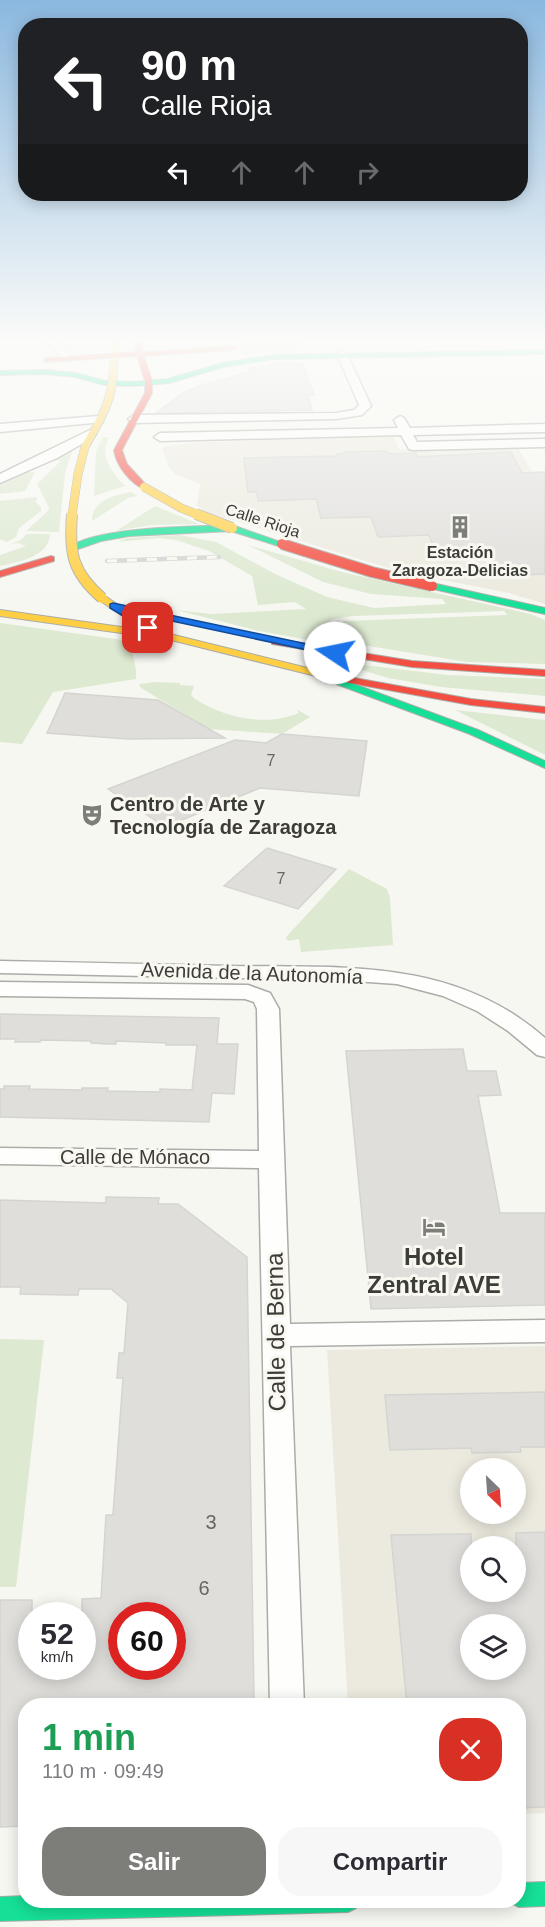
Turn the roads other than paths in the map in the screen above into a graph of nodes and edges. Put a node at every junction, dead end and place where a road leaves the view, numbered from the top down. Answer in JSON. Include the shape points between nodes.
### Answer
{"nodes":[{"id":1,"x":23,"y":427,"type":"edge"},
{"id":2,"x":95,"y":427,"type":"edge"},
{"id":3,"x":128,"y":427,"type":"edge"},
{"id":4,"x":402,"y":427,"type":"edge"},
{"id":5,"x":545,"y":428,"type":"edge"},
{"id":6,"x":0,"y":429,"type":"edge"},
{"id":7,"x":405,"y":431,"type":"junction"},
{"id":8,"x":160,"y":437,"type":"dead end"},
{"id":9,"x":88,"y":440,"type":"junction"},
{"id":10,"x":545,"y":443,"type":"edge"},
{"id":11,"x":0,"y":479,"type":"edge"},
{"id":12,"x":232,"y":528,"type":"junction"},
{"id":13,"x":72,"y":548,"type":"junction"},
{"id":14,"x":0,"y":574,"type":"edge"},
{"id":15,"x":81,"y":601,"type":"dead end"},
{"id":16,"x":108,"y":602,"type":"junction"},
{"id":17,"x":540,"y":608,"type":"edge"},
{"id":18,"x":0,"y":613,"type":"edge"},
{"id":19,"x":154,"y":614,"type":"dead end"},
{"id":20,"x":171,"y":638,"type":"junction"},
{"id":21,"x":257,"y":638,"type":"dead end"},
{"id":22,"x":545,"y":673,"type":"edge"},
{"id":23,"x":322,"y":675,"type":"junction"},
{"id":24,"x":545,"y":710,"type":"edge"},
{"id":25,"x":545,"y":765,"type":"edge"},
{"id":26,"x":0,"y":967,"type":"edge"},
{"id":27,"x":290,"y":973,"type":"junction"},
{"id":28,"x":0,"y":989,"type":"edge"},
{"id":29,"x":262,"y":998,"type":"junction"},
{"id":30,"x":545,"y":1050,"type":"edge"},
{"id":31,"x":0,"y":1156,"type":"edge"},
{"id":32,"x":271,"y":1160,"type":"junction"},
{"id":33,"x":545,"y":1331,"type":"edge"},
{"id":34,"x":277,"y":1335,"type":"junction"},
{"id":35,"x":287,"y":1698,"type":"edge"},
{"id":36,"x":545,"y":1894,"type":"edge"},
{"id":37,"x":526,"y":1895,"type":"edge"},
{"id":38,"x":37,"y":1908,"type":"edge"},
{"id":39,"x":0,"y":1909,"type":"edge"}],
"edges":[{"from":1,"to":6,"type":"street"},
{"from":2,"to":9,"type":"main road"},
{"from":3,"to":12,"type":"main road","name":"Calle Rioja","bridge":true,"via":[[116,456],[128,474],[168,503]]},
{"from":4,"to":7,"type":"street"},
{"from":5,"to":7,"type":"street"},
{"from":7,"to":8,"type":"street"},
{"from":7,"to":10,"type":"street","via":[[413,446]]},
{"from":9,"to":11,"type":"street"},
{"from":9,"to":13,"type":"main road","bridge":true,"via":[[77,471]]},
{"from":12,"to":13,"type":"main road","bridge":true,"via":[[148,531]]},
{"from":12,"to":17,"type":"main road","name":"Calle Rioja","bridge":true,"via":[[372,572]]},
{"from":13,"to":14,"type":"main road","via":[[51,559]]},
{"from":13,"to":16,"type":"main road","bridge":true,"via":[[80,576]]},
{"from":15,"to":16,"type":"main road"},
{"from":16,"to":19,"type":"main road"},
{"from":16,"to":20,"type":"main road"},
{"from":18,"to":20,"type":"main road"},
{"from":20,"to":23,"type":"main road"},
{"from":21,"to":22,"type":"main road","via":[[380,660]]},
{"from":23,"to":24,"type":"main road"},
{"from":23,"to":25,"type":"main road","via":[[474,732]]},
{"from":26,"to":27,"type":"street","name":"Avenida de la Autonomía"},
{"from":27,"to":29,"type":"street","via":[[269,987]]},
{"from":27,"to":30,"type":"street","name":"Avenida de la Autonomía","via":[[380,976],[460,994],[498,1012]]},
{"from":28,"to":29,"type":"street","name":"Avenida de la Autonomía","via":[[248,992]]},
{"from":29,"to":32,"type":"street","name":"Calle de Berna","via":[[268,1010]]},
{"from":31,"to":32,"type":"street","name":"Calle de Mónaco"},
{"from":32,"to":34,"type":"street","name":"Calle de Berna"},
{"from":33,"to":34,"type":"street"},
{"from":34,"to":35,"type":"street","name":"Calle de Berna"},
{"from":36,"to":37,"type":"main road"},
{"from":38,"to":39,"type":"main road"}]}
